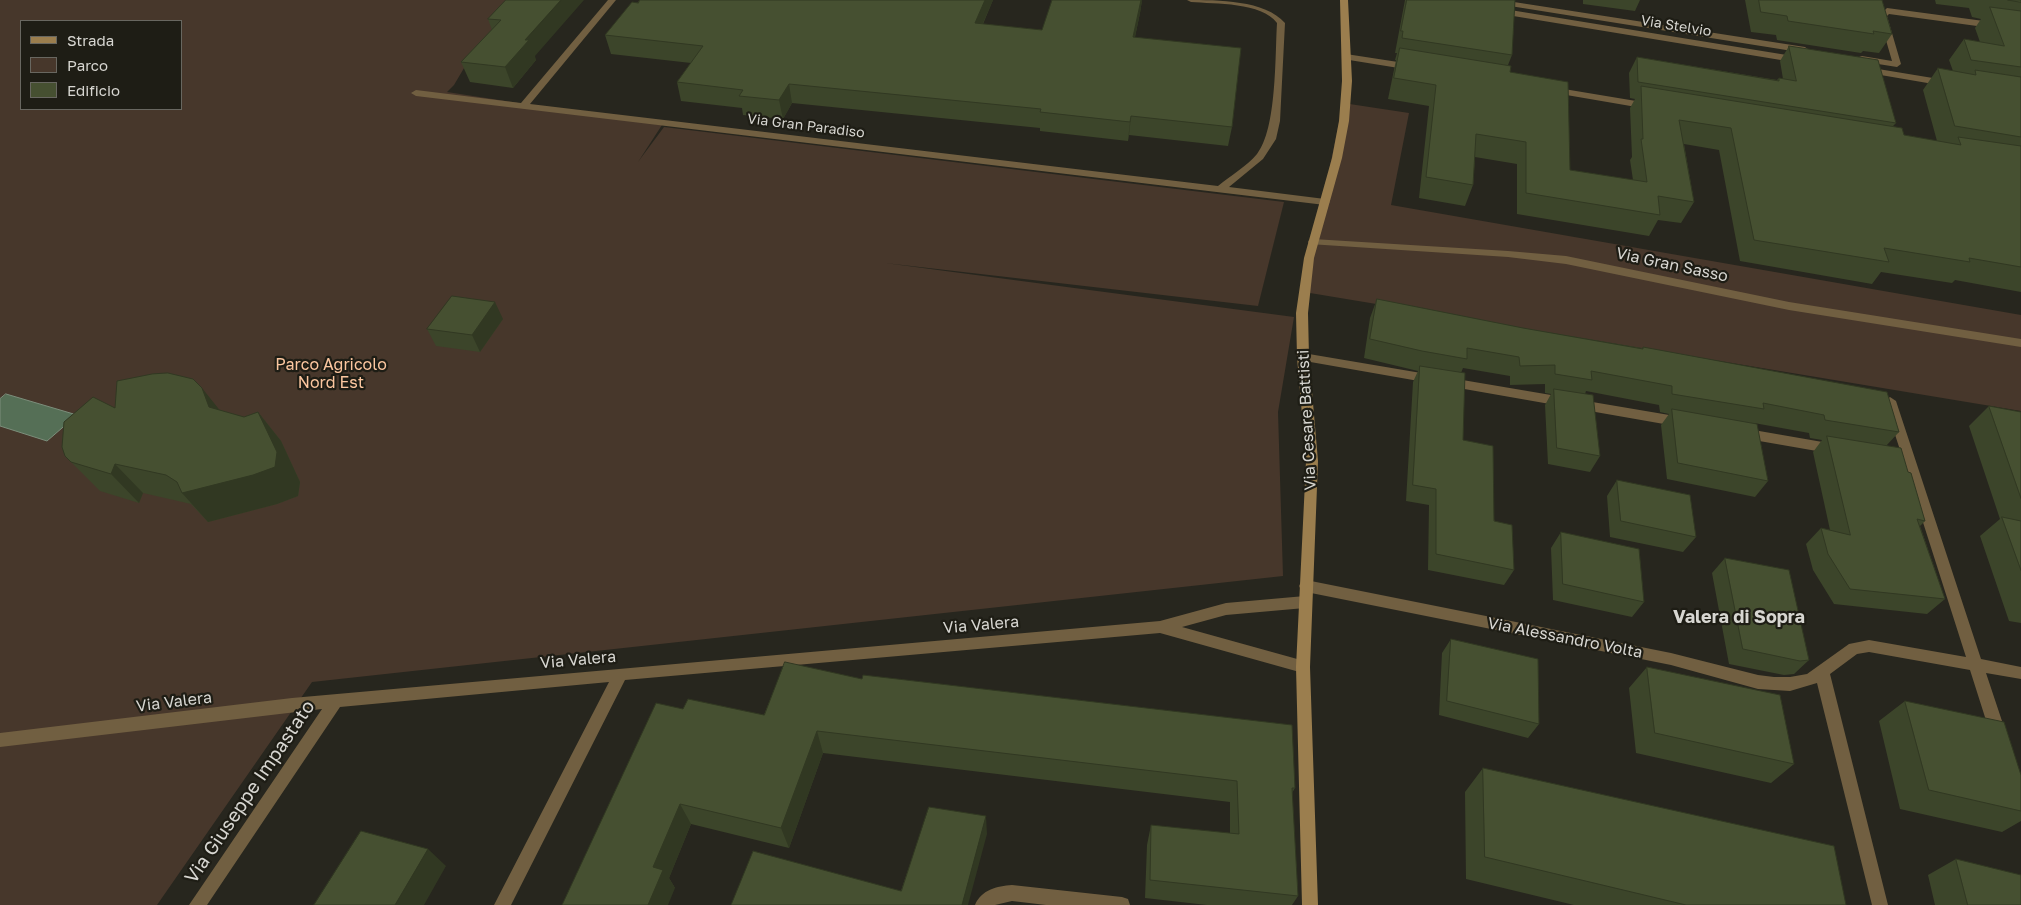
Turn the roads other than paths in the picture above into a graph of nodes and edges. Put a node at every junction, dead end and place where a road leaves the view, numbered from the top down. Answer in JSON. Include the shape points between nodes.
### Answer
{"nodes":[{"id":1,"x":612,"y":0,"type":"edge"},
{"id":2,"x":1191,"y":0,"type":"edge"},
{"id":3,"x":1344,"y":0,"type":"edge"},
{"id":4,"x":1485,"y":0,"type":"edge"},
{"id":5,"x":1478,"y":8,"type":"edge"},
{"id":6,"x":2021,"y":30,"type":"edge"},
{"id":7,"x":1812,"y":51,"type":"edge"},
{"id":8,"x":1346,"y":57,"type":"junction"},
{"id":9,"x":1850,"y":57,"type":"edge"},
{"id":10,"x":1805,"y":61,"type":"edge"},
{"id":11,"x":1896,"y":64,"type":"junction"},
{"id":12,"x":1853,"y":68,"type":"edge"},
{"id":13,"x":1423,"y":69,"type":"edge"},
{"id":14,"x":1918,"y":79,"type":"junction"},
{"id":15,"x":1955,"y":85,"type":"edge"},
{"id":16,"x":1541,"y":88,"type":"edge"},
{"id":17,"x":416,"y":93,"type":"dead end"},
{"id":18,"x":524,"y":105,"type":"junction"},
{"id":19,"x":1658,"y":108,"type":"edge"},
{"id":20,"x":1221,"y":189,"type":"junction"},
{"id":21,"x":1325,"y":202,"type":"junction"},
{"id":22,"x":1314,"y":242,"type":"junction"},
{"id":23,"x":2021,"y":343,"type":"edge"},
{"id":24,"x":1303,"y":357,"type":"junction"},
{"id":25,"x":1890,"y":401,"type":"edge"},
{"id":26,"x":1694,"y":425,"type":"edge"},
{"id":27,"x":1734,"y":432,"type":"edge"},
{"id":28,"x":1841,"y":450,"type":"edge"},
{"id":29,"x":1881,"y":457,"type":"edge"},
{"id":30,"x":1910,"y":462,"type":"junction"},
{"id":31,"x":1306,"y":586,"type":"junction"},
{"id":32,"x":1305,"y":602,"type":"junction"},
{"id":33,"x":1160,"y":627,"type":"junction"},
{"id":34,"x":1975,"y":664,"type":"junction"},
{"id":35,"x":1303,"y":667,"type":"junction"},
{"id":36,"x":1822,"y":673,"type":"junction"},
{"id":37,"x":2021,"y":673,"type":"edge"},
{"id":38,"x":621,"y":674,"type":"junction"},
{"id":39,"x":336,"y":701,"type":"junction"},
{"id":40,"x":0,"y":740,"type":"edge"},
{"id":41,"x":2006,"y":754,"type":"edge"},
{"id":42,"x":1313,"y":904,"type":"edge"},
{"id":43,"x":197,"y":905,"type":"edge"},
{"id":44,"x":502,"y":905,"type":"edge"},
{"id":45,"x":983,"y":905,"type":"edge"},
{"id":46,"x":1122,"y":905,"type":"edge"},
{"id":47,"x":1880,"y":905,"type":"edge"}],
"edges":[{"from":1,"to":18,"type":"street"},
{"from":2,"to":20,"type":"street","via":[[1260,7],[1272,12],[1280,22],[1273,134],[1260,157]]},
{"from":3,"to":8,"type":"street","name":"Via Cesare Battisti"},
{"from":4,"to":7,"type":"street","name":"Via Stelvio"},
{"from":5,"to":10,"type":"street","name":"Via Stelvio"},
{"from":6,"to":11,"type":"street","via":[[1887,10],[1883,16]]},
{"from":8,"to":13,"type":"street"},
{"from":8,"to":21,"type":"street","name":"Via Cesare Battisti","via":[[1344,121]]},
{"from":9,"to":11,"type":"street"},
{"from":11,"to":14,"type":"street"},
{"from":12,"to":14,"type":"street"},
{"from":14,"to":15,"type":"street"},
{"from":16,"to":19,"type":"street"},
{"from":17,"to":18,"type":"street","name":"Via Gran Paradiso"},
{"from":18,"to":20,"type":"street","name":"Via Gran Paradiso"},
{"from":20,"to":21,"type":"street","name":"Via Gran Paradiso"},
{"from":21,"to":22,"type":"street","name":"Via Cesare Battisti"},
{"from":22,"to":23,"type":"street","name":"Via Gran Sasso","via":[[1566,260],[1776,303]]},
{"from":22,"to":24,"type":"street","name":"Via Cesare Battisti","via":[[1304,296]]},
{"from":24,"to":26,"type":"street"},
{"from":24,"to":31,"type":"street","name":"Via Cesare Battisti","via":[[1312,452]]},
{"from":25,"to":30,"type":"street"},
{"from":27,"to":28,"type":"street"},
{"from":29,"to":30,"type":"street"},
{"from":30,"to":34,"type":"street"},
{"from":31,"to":32,"type":"street","name":"Via Cesare Battisti"},
{"from":31,"to":36,"type":"street","name":"Via Alessandro Volta","via":[[1670,659],[1758,682],[1790,684],[1810,680]]},
{"from":32,"to":33,"type":"street","name":"Via Valera","via":[[1226,609]]},
{"from":32,"to":35,"type":"street","name":"Via Cesare Battisti"},
{"from":33,"to":35,"type":"street","name":"Via Valera"},
{"from":33,"to":38,"type":"street","name":"Via Valera"},
{"from":34,"to":36,"type":"street","name":"Via Alessandro Volta","via":[[1861,646],[1849,651]]},
{"from":34,"to":37,"type":"street","name":"Via Alessandro Volta"},
{"from":34,"to":41,"type":"street"},
{"from":35,"to":42,"type":"street","name":"Via Cesare Battisti"},
{"from":36,"to":47,"type":"street"},
{"from":38,"to":39,"type":"street","name":"Via Valera"},
{"from":38,"to":44,"type":"street"},
{"from":39,"to":40,"type":"street","name":"Via Valera"},
{"from":39,"to":43,"type":"street","name":"Via Giuseppe Impastato"},
{"from":45,"to":46,"type":"street","via":[[998,894],[1012,893]]}]}
